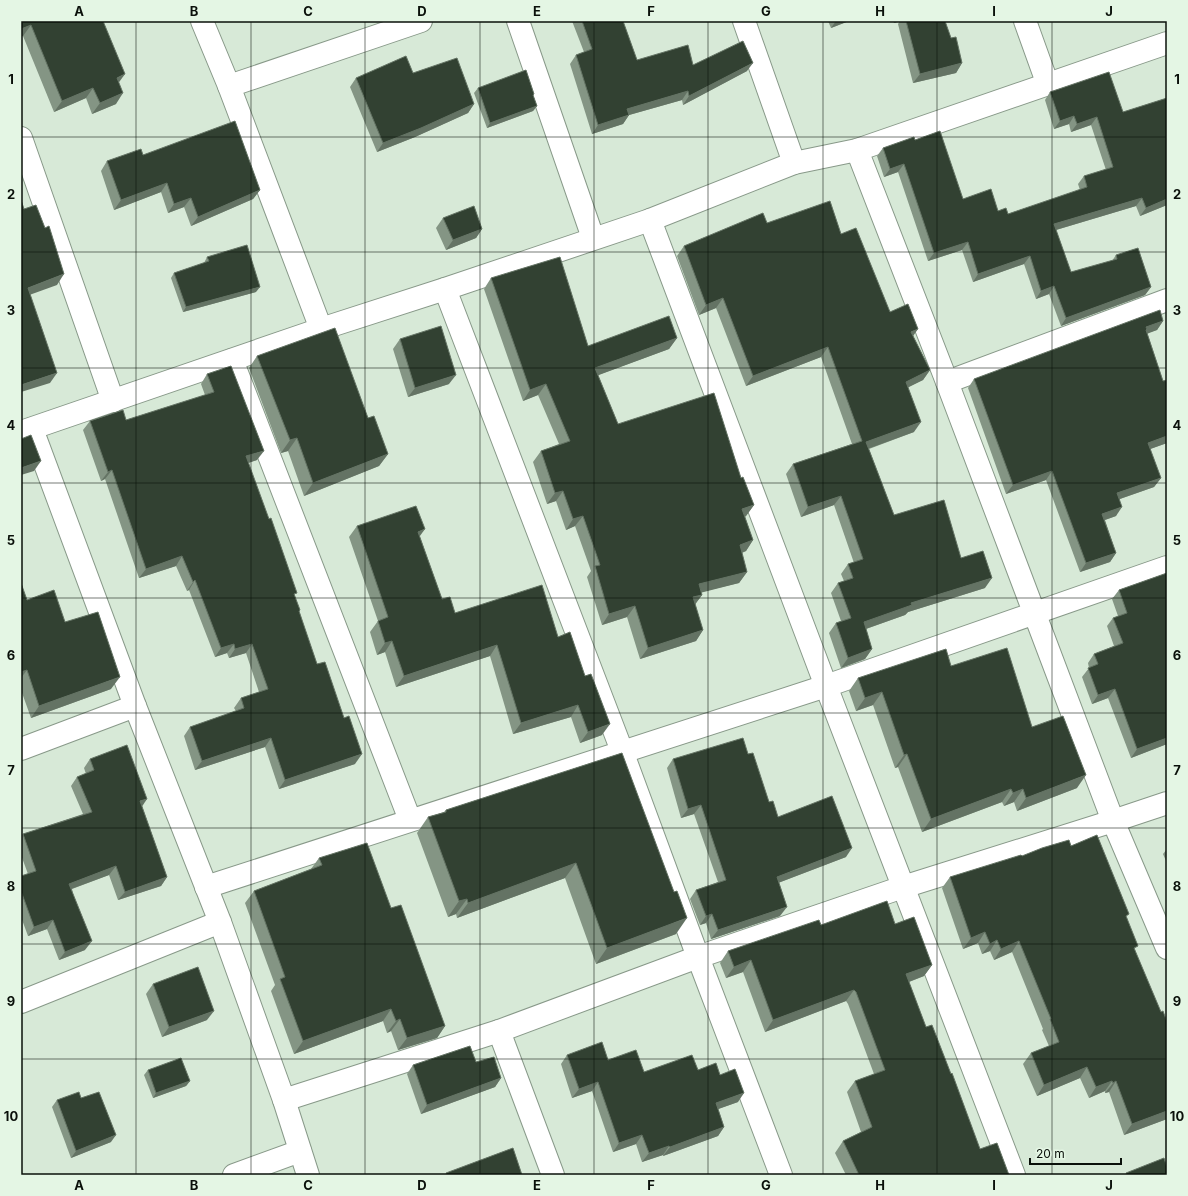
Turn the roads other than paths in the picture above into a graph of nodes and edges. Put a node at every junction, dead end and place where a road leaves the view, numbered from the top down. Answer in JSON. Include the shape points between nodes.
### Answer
{"nodes":[{"id":1,"x":202,"y":21,"type":"edge"},
{"id":2,"x":421,"y":21,"type":"edge"},
{"id":3,"x":518,"y":21,"type":"edge"},
{"id":4,"x":744,"y":21,"type":"edge"},
{"id":5,"x":1025,"y":21,"type":"edge"},
{"id":6,"x":1167,"y":43,"type":"edge"},
{"id":7,"x":1048,"y":84,"type":"junction"},
{"id":8,"x":229,"y":86,"type":"junction"},
{"id":9,"x":21,"y":138,"type":"edge"},
{"id":10,"x":857,"y":150,"type":"junction"},
{"id":11,"x":794,"y":164,"type":"junction"},
{"id":12,"x":650,"y":220,"type":"junction"},
{"id":13,"x":593,"y":238,"type":"junction"},
{"id":14,"x":445,"y":289,"type":"junction"},
{"id":15,"x":1167,"y":300,"type":"edge"},
{"id":16,"x":321,"y":329,"type":"junction"},
{"id":17,"x":232,"y":360,"type":"junction"},
{"id":18,"x":947,"y":382,"type":"junction"},
{"id":19,"x":114,"y":401,"type":"junction"},
{"id":20,"x":26,"y":430,"type":"edge"},
{"id":21,"x":1167,"y":567,"type":"edge"},
{"id":22,"x":1034,"y":614,"type":"junction"},
{"id":23,"x":826,"y":686,"type":"junction"},
{"id":24,"x":135,"y":706,"type":"junction"},
{"id":25,"x":21,"y":749,"type":"edge"},
{"id":26,"x":622,"y":751,"type":"junction"},
{"id":27,"x":1167,"y":803,"type":"edge"},
{"id":28,"x":410,"y":820,"type":"junction"},
{"id":29,"x":1113,"y":821,"type":"junction"},
{"id":30,"x":206,"y":887,"type":"junction"},
{"id":31,"x":903,"y":887,"type":"junction"},
{"id":32,"x":220,"y":922,"type":"junction"},
{"id":33,"x":1167,"y":948,"type":"edge"},
{"id":34,"x":698,"y":957,"type":"junction"},
{"id":35,"x":21,"y":1002,"type":"edge"},
{"id":36,"x":499,"y":1031,"type":"junction"},
{"id":37,"x":284,"y":1100,"type":"junction"},
{"id":38,"x":300,"y":1151,"type":"junction"},
{"id":39,"x":234,"y":1175,"type":"edge"},
{"id":40,"x":308,"y":1175,"type":"edge"},
{"id":41,"x":553,"y":1175,"type":"edge"},
{"id":42,"x":782,"y":1175,"type":"edge"},
{"id":43,"x":1014,"y":1175,"type":"edge"}],
"edges":[{"from":1,"to":8,"type":"street"},
{"from":2,"to":8,"type":"street"},
{"from":3,"to":13,"type":"street"},
{"from":4,"to":11,"type":"street"},
{"from":5,"to":7,"type":"street"},
{"from":6,"to":7,"type":"street"},
{"from":7,"to":10,"type":"street"},
{"from":8,"to":16,"type":"street"},
{"from":9,"to":19,"type":"street"},
{"from":10,"to":11,"type":"street"},
{"from":10,"to":18,"type":"street"},
{"from":11,"to":12,"type":"street"},
{"from":12,"to":13,"type":"street"},
{"from":12,"to":23,"type":"street"},
{"from":13,"to":14,"type":"street"},
{"from":14,"to":16,"type":"street"},
{"from":14,"to":26,"type":"street"},
{"from":15,"to":18,"type":"street"},
{"from":16,"to":17,"type":"street"},
{"from":17,"to":19,"type":"street"},
{"from":17,"to":28,"type":"street"},
{"from":18,"to":22,"type":"street"},
{"from":19,"to":20,"type":"street"},
{"from":20,"to":24,"type":"street"},
{"from":21,"to":22,"type":"street"},
{"from":22,"to":23,"type":"street"},
{"from":22,"to":29,"type":"street"},
{"from":23,"to":26,"type":"street"},
{"from":23,"to":31,"type":"street"},
{"from":24,"to":25,"type":"street"},
{"from":24,"to":30,"type":"street"},
{"from":26,"to":28,"type":"street"},
{"from":26,"to":34,"type":"street"},
{"from":27,"to":29,"type":"street"},
{"from":28,"to":30,"type":"street"},
{"from":29,"to":31,"type":"street"},
{"from":29,"to":33,"type":"street"},
{"from":30,"to":32,"type":"street"},
{"from":31,"to":34,"type":"street"},
{"from":31,"to":43,"type":"street"},
{"from":32,"to":35,"type":"street"},
{"from":32,"to":37,"type":"street"},
{"from":34,"to":36,"type":"street"},
{"from":34,"to":42,"type":"street"},
{"from":36,"to":37,"type":"street"},
{"from":36,"to":41,"type":"street"},
{"from":37,"to":38,"type":"street"},
{"from":38,"to":39,"type":"street"},
{"from":38,"to":40,"type":"street"}]}
